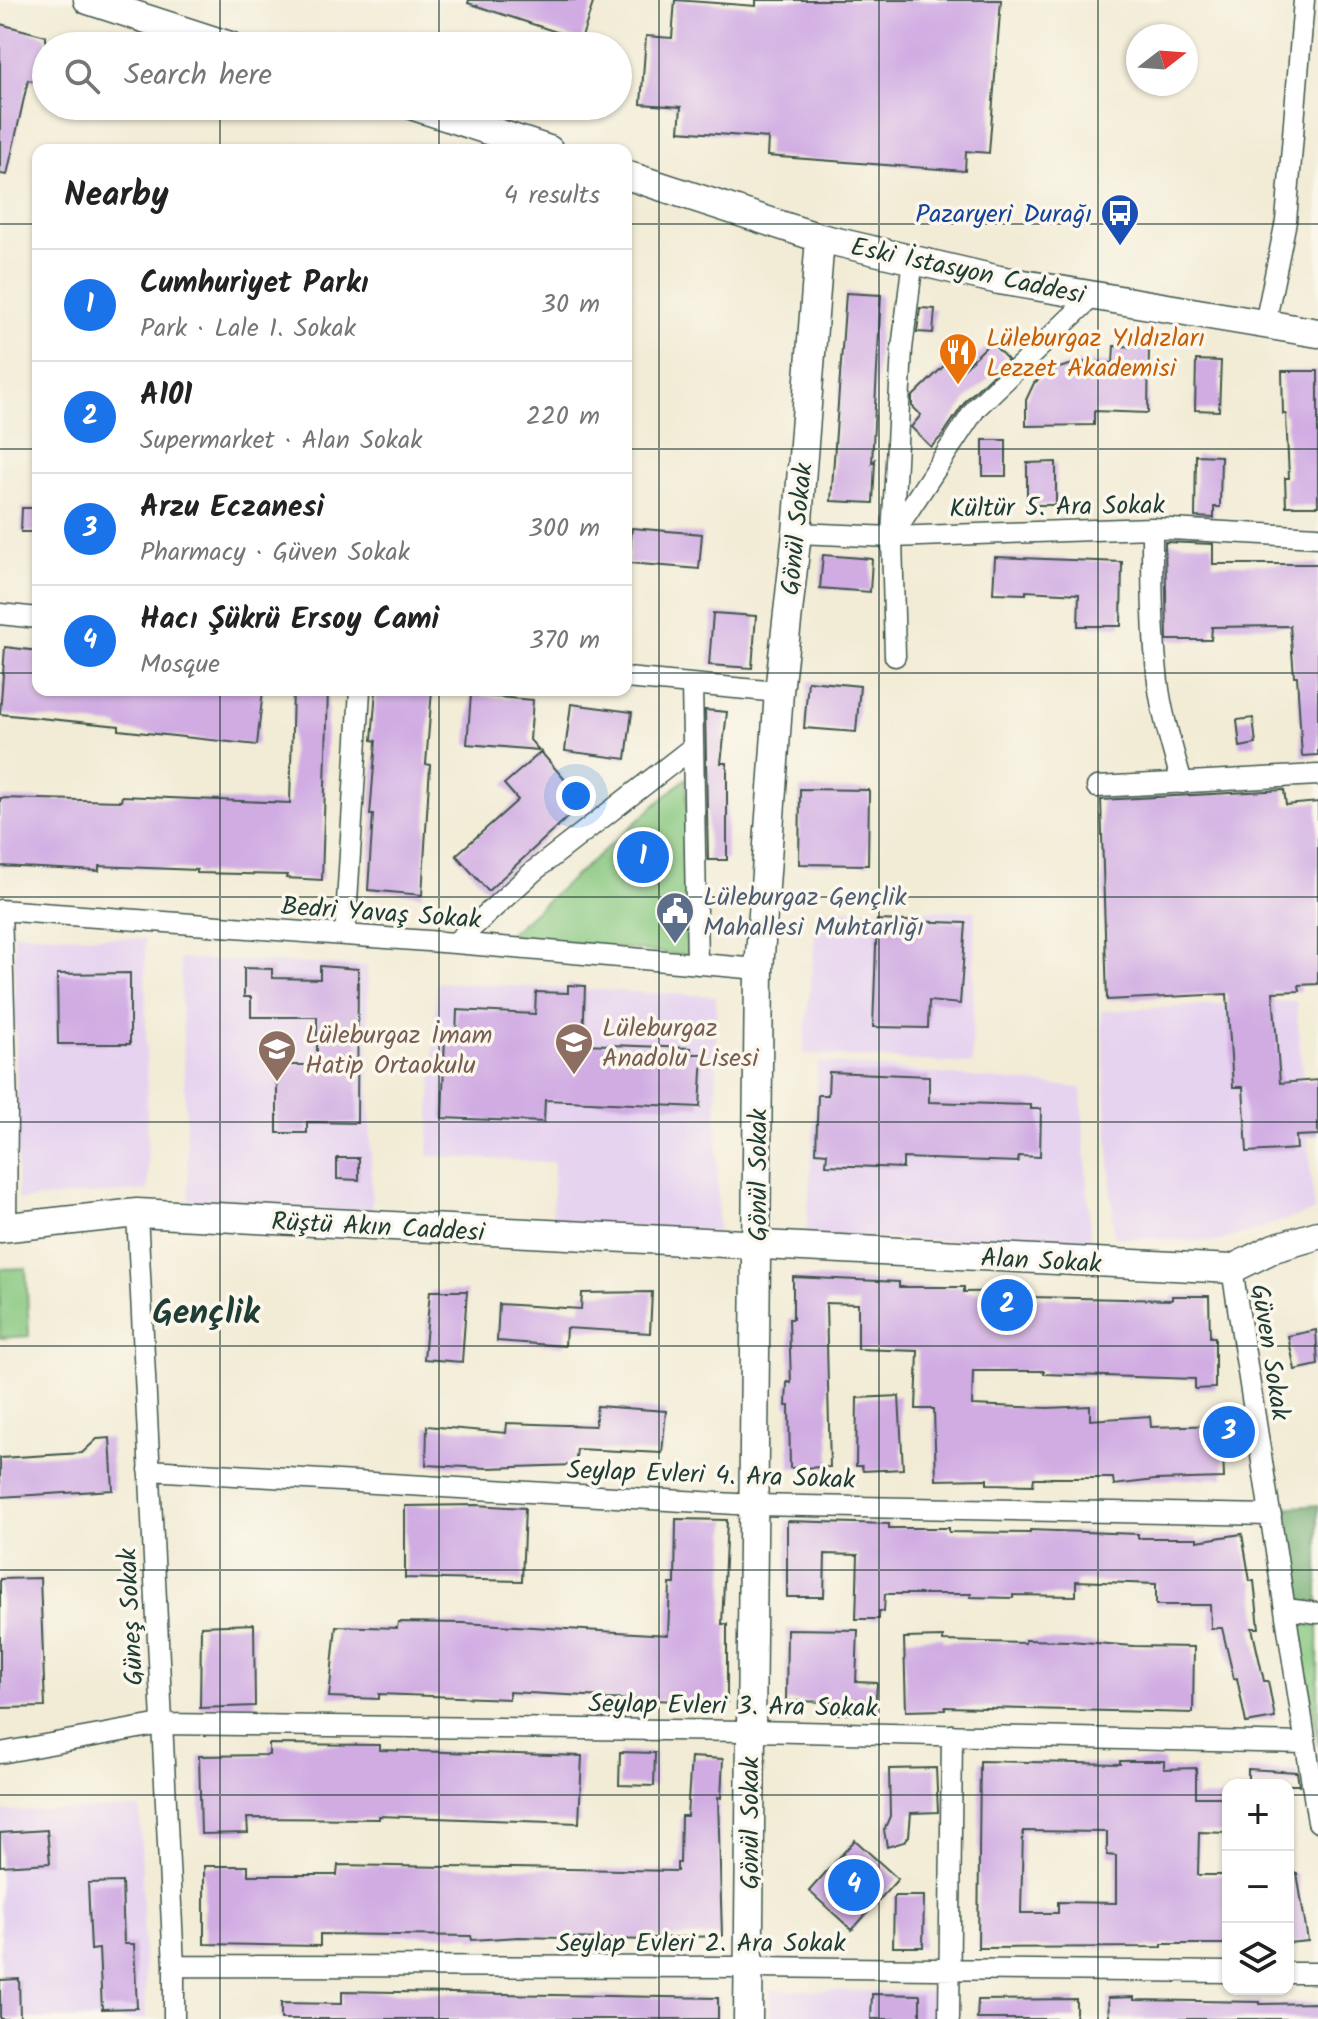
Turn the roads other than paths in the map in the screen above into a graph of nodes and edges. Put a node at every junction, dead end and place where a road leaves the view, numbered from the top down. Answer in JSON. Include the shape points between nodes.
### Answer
{"nodes":[{"id":1,"x":1304,"y":0,"type":"edge"},
{"id":2,"x":91,"y":1,"type":"edge"},
{"id":3,"x":187,"y":32,"type":"edge"},
{"id":4,"x":457,"y":120,"type":"edge"},
{"id":5,"x":531,"y":144,"type":"edge"},
{"id":6,"x":632,"y":177,"type":"edge"},
{"id":7,"x":820,"y":238,"type":"junction"},
{"id":8,"x":913,"y":259,"type":"junction"},
{"id":9,"x":1092,"y":297,"type":"junction"},
{"id":10,"x":1265,"y":324,"type":"junction"},
{"id":11,"x":1318,"y":333,"type":"edge"},
{"id":12,"x":1152,"y":528,"type":"junction"},
{"id":13,"x":797,"y":533,"type":"junction"},
{"id":14,"x":892,"y":537,"type":"junction"},
{"id":15,"x":1318,"y":537,"type":"edge"},
{"id":16,"x":0,"y":614,"type":"edge"},
{"id":17,"x":32,"y":617,"type":"edge"},
{"id":18,"x":895,"y":656,"type":"dead end"},
{"id":19,"x":632,"y":679,"type":"edge"},
{"id":20,"x":692,"y":684,"type":"junction"},
{"id":21,"x":779,"y":692,"type":"junction"},
{"id":22,"x":360,"y":696,"type":"edge"},
{"id":23,"x":693,"y":747,"type":"junction"},
{"id":24,"x":1318,"y":775,"type":"edge"},
{"id":25,"x":1182,"y":783,"type":"junction"},
{"id":26,"x":1097,"y":787,"type":"dead end"},
{"id":27,"x":0,"y":910,"type":"edge"},
{"id":28,"x":345,"y":935,"type":"junction"},
{"id":29,"x":455,"y":943,"type":"junction"},
{"id":30,"x":697,"y":964,"type":"junction"},
{"id":31,"x":759,"y":969,"type":"junction"},
{"id":32,"x":137,"y":1213,"type":"junction"},
{"id":33,"x":3,"y":1228,"type":"edge"},
{"id":34,"x":1318,"y":1235,"type":"edge"},
{"id":35,"x":757,"y":1246,"type":"junction"},
{"id":36,"x":1232,"y":1269,"type":"junction"},
{"id":37,"x":149,"y":1470,"type":"junction"},
{"id":38,"x":753,"y":1505,"type":"junction"},
{"id":39,"x":1271,"y":1515,"type":"junction"},
{"id":40,"x":1286,"y":1609,"type":"junction"},
{"id":41,"x":1318,"y":1613,"type":"edge"},
{"id":42,"x":161,"y":1724,"type":"junction"},
{"id":43,"x":749,"y":1731,"type":"junction"},
{"id":44,"x":952,"y":1735,"type":"junction"},
{"id":45,"x":1304,"y":1743,"type":"junction"},
{"id":46,"x":0,"y":1753,"type":"edge"},
{"id":47,"x":1318,"y":1822,"type":"edge"},
{"id":48,"x":174,"y":1966,"type":"junction"},
{"id":49,"x":749,"y":1967,"type":"junction"},
{"id":50,"x":950,"y":1970,"type":"junction"},
{"id":51,"x":1222,"y":1972,"type":"edge"},
{"id":52,"x":1294,"y":1973,"type":"edge"},
{"id":53,"x":1318,"y":1973,"type":"edge"},
{"id":54,"x":174,"y":2019,"type":"edge"},
{"id":55,"x":748,"y":2019,"type":"edge"},
{"id":56,"x":949,"y":2019,"type":"edge"}],
"edges":[{"from":1,"to":10,"type":"street","via":[[1286,221]]},
{"from":2,"to":3,"type":"street"},
{"from":4,"to":5,"type":"street"},
{"from":6,"to":7,"type":"street","name":"Eski İstasyon Caddesi"},
{"from":7,"to":8,"type":"street","name":"Eski İstasyon Caddesi"},
{"from":7,"to":13,"type":"street","name":"Gönül Sokak"},
{"from":8,"to":9,"type":"street","name":"Eski İstasyon Caddesi"},
{"from":8,"to":14,"type":"street","via":[[902,349]]},
{"from":9,"to":10,"type":"street","name":"Eski İstasyon Caddesi"},
{"from":9,"to":14,"type":"street","via":[[976,408]]},
{"from":10,"to":11,"type":"street","name":"Eski İstasyon Caddesi"},
{"from":12,"to":14,"type":"street","name":"Kültür 5. Ara Sokak"},
{"from":12,"to":15,"type":"street","name":"Kültür 5. Ara Sokak"},
{"from":12,"to":25,"type":"street","via":[[1158,684]]},
{"from":13,"to":14,"type":"street","name":"Kültür 5. Ara Sokak"},
{"from":13,"to":21,"type":"street","name":"Gönül Sokak"},
{"from":14,"to":18,"type":"street"},
{"from":16,"to":17,"type":"street"},
{"from":19,"to":20,"type":"street"},
{"from":20,"to":21,"type":"street"},
{"from":20,"to":23,"type":"street"},
{"from":21,"to":31,"type":"street","name":"Gönül Sokak"},
{"from":22,"to":28,"type":"street"},
{"from":23,"to":29,"type":"street","via":[[535,870]]},
{"from":23,"to":30,"type":"street"},
{"from":24,"to":25,"type":"street"},
{"from":25,"to":26,"type":"street"},
{"from":27,"to":28,"type":"street","name":"Bedri Yavaş Sokak"},
{"from":27,"to":33,"type":"street","via":[[7,1093]]},
{"from":28,"to":29,"type":"street","name":"Bedri Yavaş Sokak"},
{"from":29,"to":30,"type":"street","name":"Bedri Yavaş Sokak"},
{"from":30,"to":31,"type":"street","name":"Bedri Yavaş Sokak"},
{"from":31,"to":35,"type":"street","name":"Gönül Sokak"},
{"from":32,"to":33,"type":"street","name":"Rüştü Akın Caddesi"},
{"from":32,"to":35,"type":"street","name":"Rüştü Akın Caddesi"},
{"from":32,"to":37,"type":"street","name":"Güneş Sokak"},
{"from":34,"to":36,"type":"street","name":"Alan Sokak","via":[[1274,1248]]},
{"from":35,"to":36,"type":"street","name":"Alan Sokak"},
{"from":35,"to":38,"type":"street","name":"Gönül Sokak"},
{"from":36,"to":39,"type":"street","name":"Güven Sokak"},
{"from":37,"to":38,"type":"street","name":"Seylap Evleri 4. Ara Sokak"},
{"from":37,"to":42,"type":"street","name":"Güneş Sokak"},
{"from":38,"to":39,"type":"street","name":"Seylap Evleri 4. Ara Sokak"},
{"from":38,"to":43,"type":"street","name":"Gönül Sokak"},
{"from":39,"to":40,"type":"street","name":"Güven Sokak"},
{"from":40,"to":41,"type":"street"},
{"from":40,"to":45,"type":"street","name":"Güven Sokak"},
{"from":42,"to":43,"type":"street","name":"Seylap Evleri 3. Ara Sokak"},
{"from":42,"to":46,"type":"street","name":"Seylap Evleri 3. Ara Sokak"},
{"from":42,"to":48,"type":"street","name":"Güneş Sokak"},
{"from":43,"to":44,"type":"street","name":"Seylap Evleri 3. Ara Sokak"},
{"from":43,"to":49,"type":"street","name":"Gönül Sokak"},
{"from":44,"to":45,"type":"street","name":"Seylap Evleri 3. Ara Sokak"},
{"from":44,"to":50,"type":"street"},
{"from":45,"to":47,"type":"street","name":"Güven Sokak"},
{"from":48,"to":49,"type":"street","name":"Seylap Evleri 2. Ara Sokak"},
{"from":48,"to":54,"type":"street","name":"Güneş Sokak"},
{"from":49,"to":50,"type":"street","name":"Seylap Evleri 2. Ara Sokak"},
{"from":49,"to":55,"type":"street","name":"Gönül Sokak"},
{"from":50,"to":51,"type":"street","name":"Seylap Evleri 2. Ara Sokak"},
{"from":50,"to":56,"type":"street"},
{"from":52,"to":53,"type":"street"}]}
